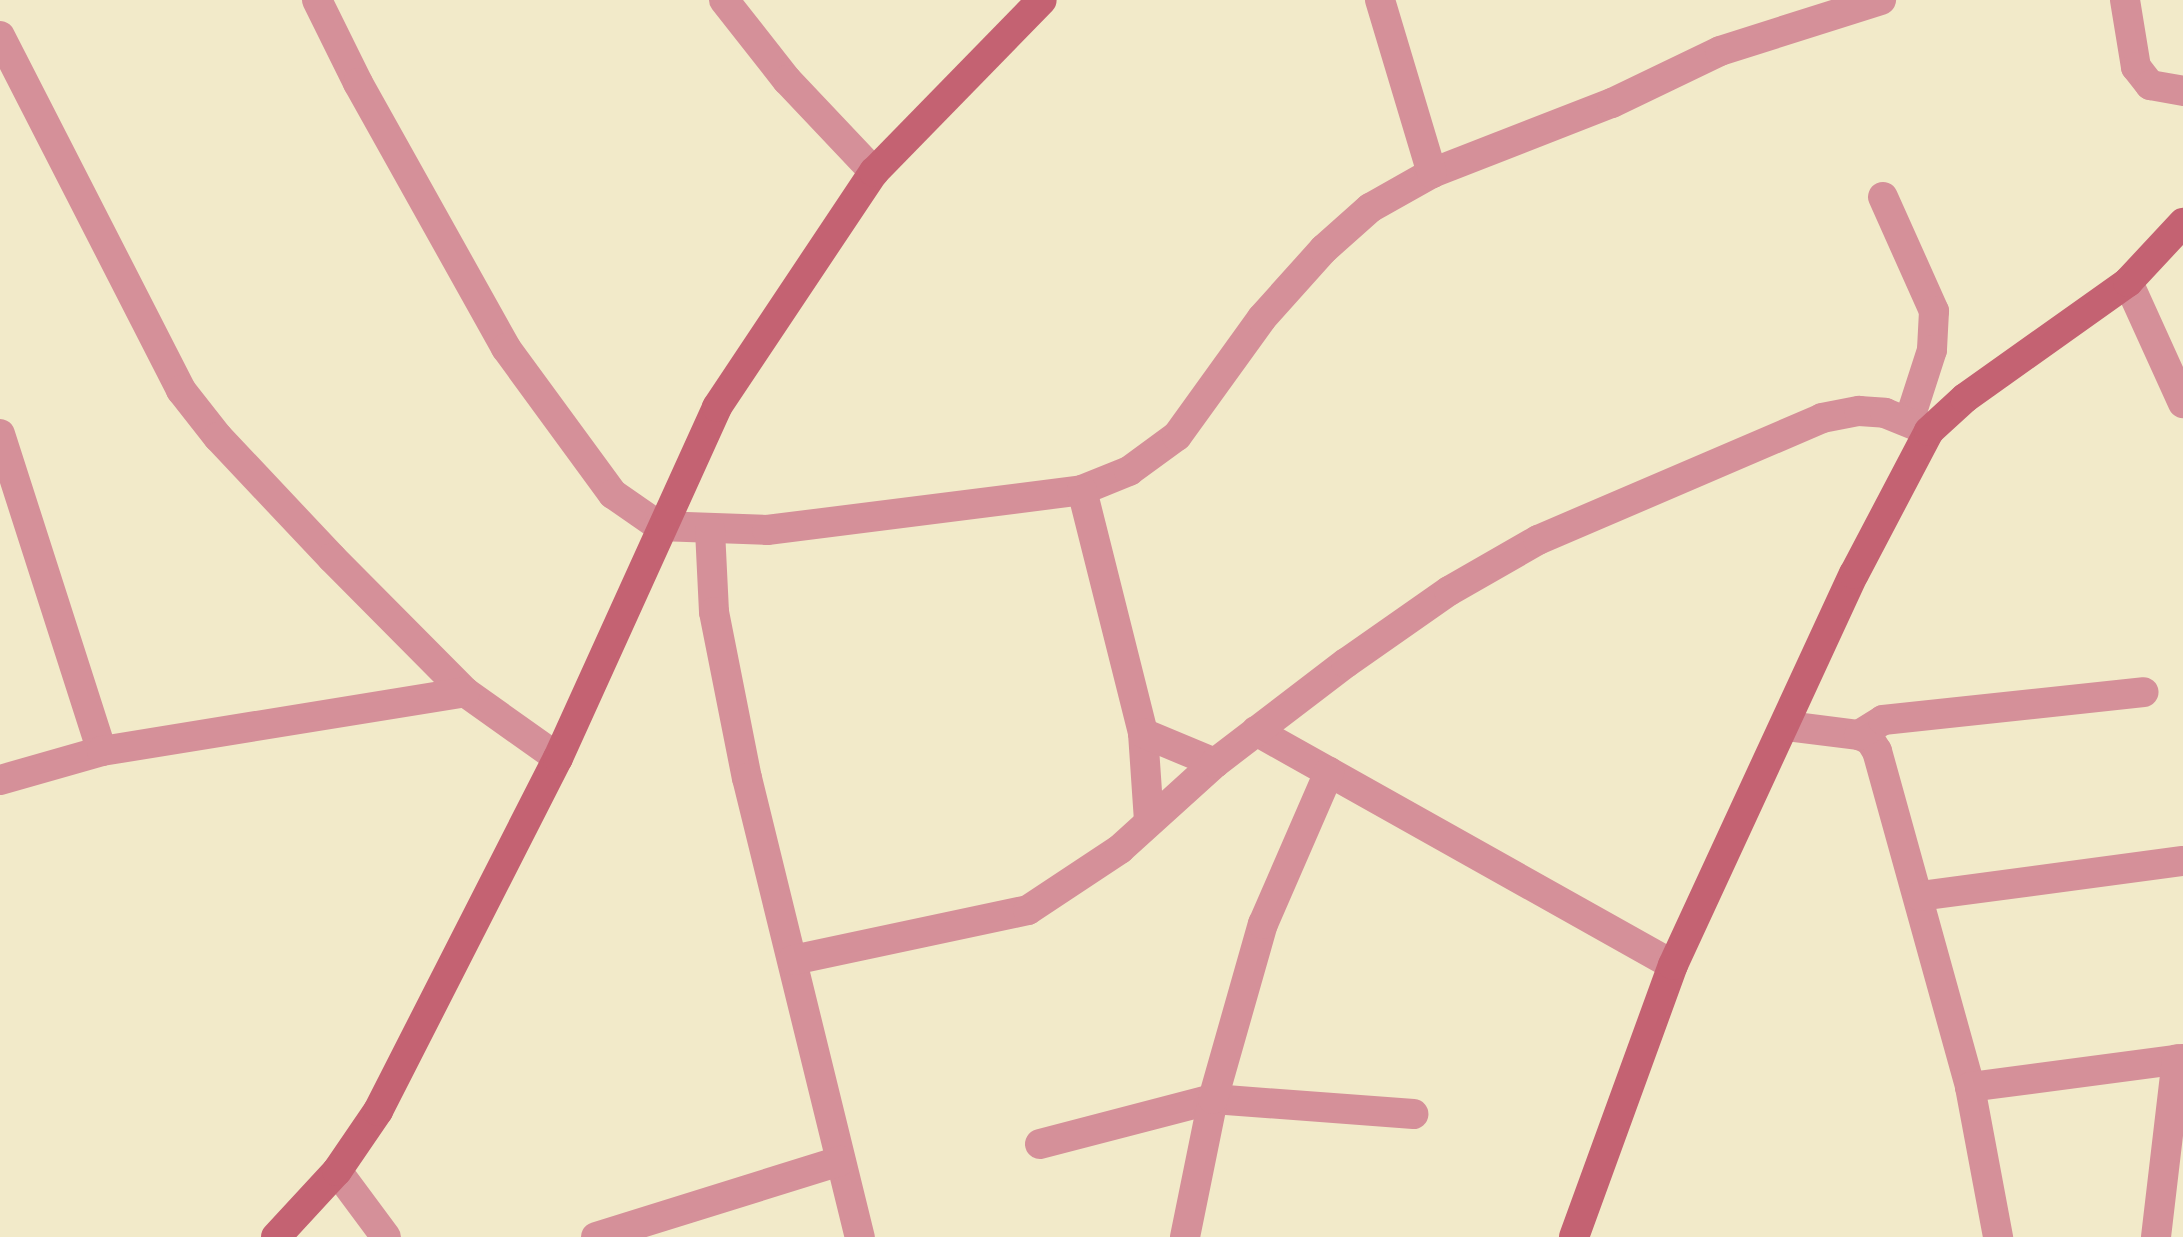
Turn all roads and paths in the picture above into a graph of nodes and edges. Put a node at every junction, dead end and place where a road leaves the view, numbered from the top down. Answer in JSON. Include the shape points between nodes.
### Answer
{"nodes":[{"id":1,"x":317,"y":0,"type":"edge"},
{"id":2,"x":724,"y":0,"type":"edge"},
{"id":3,"x":1042,"y":0,"type":"edge"},
{"id":4,"x":1380,"y":0,"type":"edge"},
{"id":5,"x":1881,"y":0,"type":"edge"},
{"id":6,"x":2126,"y":0,"type":"edge"},
{"id":7,"x":0,"y":36,"type":"edge"},
{"id":8,"x":8,"y":72,"type":"edge"},
{"id":9,"x":2183,"y":91,"type":"edge"},
{"id":10,"x":874,"y":172,"type":"junction"},
{"id":11,"x":1432,"y":173,"type":"junction"},
{"id":12,"x":1882,"y":197,"type":"dead end"},
{"id":13,"x":2183,"y":223,"type":"edge"},
{"id":14,"x":2128,"y":282,"type":"junction"},
{"id":15,"x":2183,"y":404,"type":"edge"},
{"id":16,"x":1919,"y":426,"type":"junction"},
{"id":17,"x":0,"y":434,"type":"edge"},
{"id":18,"x":1082,"y":490,"type":"junction"},
{"id":19,"x":659,"y":526,"type":"junction"},
{"id":20,"x":710,"y":530,"type":"junction"},
{"id":21,"x":465,"y":692,"type":"junction"},
{"id":22,"x":2144,"y":692,"type":"dead end"},
{"id":23,"x":1787,"y":726,"type":"junction"},
{"id":24,"x":1256,"y":731,"type":"junction"},
{"id":25,"x":1144,"y":733,"type":"junction"},
{"id":26,"x":1860,"y":735,"type":"junction"},
{"id":27,"x":102,"y":752,"type":"junction"},
{"id":28,"x":558,"y":758,"type":"junction"},
{"id":29,"x":1216,"y":764,"type":"junction"},
{"id":30,"x":1329,"y":772,"type":"junction"},
{"id":31,"x":0,"y":780,"type":"edge"},
{"id":32,"x":1150,"y":820,"type":"junction"},
{"id":33,"x":2183,"y":862,"type":"edge"},
{"id":34,"x":1920,"y":896,"type":"junction"},
{"id":35,"x":793,"y":960,"type":"junction"},
{"id":36,"x":1673,"y":965,"type":"junction"},
{"id":37,"x":2180,"y":1059,"type":"edge"},
{"id":38,"x":1970,"y":1086,"type":"junction"},
{"id":39,"x":1213,"y":1100,"type":"junction"},
{"id":40,"x":1413,"y":1114,"type":"dead end"},
{"id":41,"x":1040,"y":1144,"type":"dead end"},
{"id":42,"x":840,"y":1160,"type":"junction"},
{"id":43,"x":337,"y":1170,"type":"junction"},
{"id":44,"x":276,"y":1237,"type":"edge"},
{"id":45,"x":386,"y":1237,"type":"edge"},
{"id":46,"x":596,"y":1237,"type":"edge"},
{"id":47,"x":860,"y":1237,"type":"edge"},
{"id":48,"x":1185,"y":1237,"type":"edge"},
{"id":49,"x":1574,"y":1237,"type":"edge"},
{"id":50,"x":1998,"y":1237,"type":"edge"},
{"id":51,"x":2156,"y":1237,"type":"edge"}],
"edges":[{"from":1,"to":19,"type":"street","via":[[506,348],[614,494]]},
{"from":2,"to":10,"type":"street"},
{"from":3,"to":10,"type":"street"},
{"from":4,"to":11,"type":"street"},
{"from":5,"to":11,"type":"street","via":[[1720,50],[1612,104]]},
{"from":6,"to":9,"type":"street","via":[[2136,68],[2150,85]]},
{"from":7,"to":8,"type":"street"},
{"from":8,"to":21,"type":"street","via":[[181,390],[218,437]]},
{"from":10,"to":19,"type":"street","via":[[717,407]]},
{"from":11,"to":18,"type":"street","via":[[1370,208],[1324,249],[1262,318],[1177,436],[1130,471]]},
{"from":12,"to":16,"type":"street","via":[[1934,311]]},
{"from":13,"to":14,"type":"street"},
{"from":14,"to":15,"type":"street"},
{"from":14,"to":16,"type":"street"},
{"from":16,"to":23,"type":"street"},
{"from":16,"to":24,"type":"street","via":[[1860,411],[1822,418],[1538,540],[1434,602]]},
{"from":17,"to":27,"type":"street"},
{"from":18,"to":20,"type":"street","via":[[767,530]]},
{"from":18,"to":25,"type":"street"},
{"from":19,"to":20,"type":"street"},
{"from":19,"to":28,"type":"street"},
{"from":20,"to":35,"type":"street","via":[[714,612],[746,778]]},
{"from":21,"to":27,"type":"street"},
{"from":21,"to":28,"type":"street"},
{"from":22,"to":26,"type":"street","via":[[1882,720]]},
{"from":23,"to":26,"type":"street"},
{"from":23,"to":36,"type":"street"},
{"from":24,"to":29,"type":"street"},
{"from":24,"to":30,"type":"street"},
{"from":25,"to":29,"type":"street"},
{"from":25,"to":32,"type":"street"},
{"from":26,"to":34,"type":"street","via":[[1878,751]]},
{"from":27,"to":31,"type":"street"},
{"from":28,"to":43,"type":"street","via":[[378,1112]]},
{"from":29,"to":32,"type":"street"},
{"from":30,"to":36,"type":"street"},
{"from":30,"to":39,"type":"street","via":[[1263,924]]},
{"from":32,"to":35,"type":"street","via":[[1120,849],[1028,910]]},
{"from":33,"to":34,"type":"street"},
{"from":34,"to":38,"type":"street"},
{"from":35,"to":42,"type":"street"},
{"from":36,"to":49,"type":"street"},
{"from":37,"to":38,"type":"street"},
{"from":37,"to":51,"type":"street"},
{"from":38,"to":50,"type":"street"},
{"from":39,"to":40,"type":"street"},
{"from":39,"to":41,"type":"street"},
{"from":39,"to":48,"type":"street"},
{"from":42,"to":46,"type":"street"},
{"from":42,"to":47,"type":"street"},
{"from":43,"to":44,"type":"street"},
{"from":43,"to":45,"type":"street"}]}
